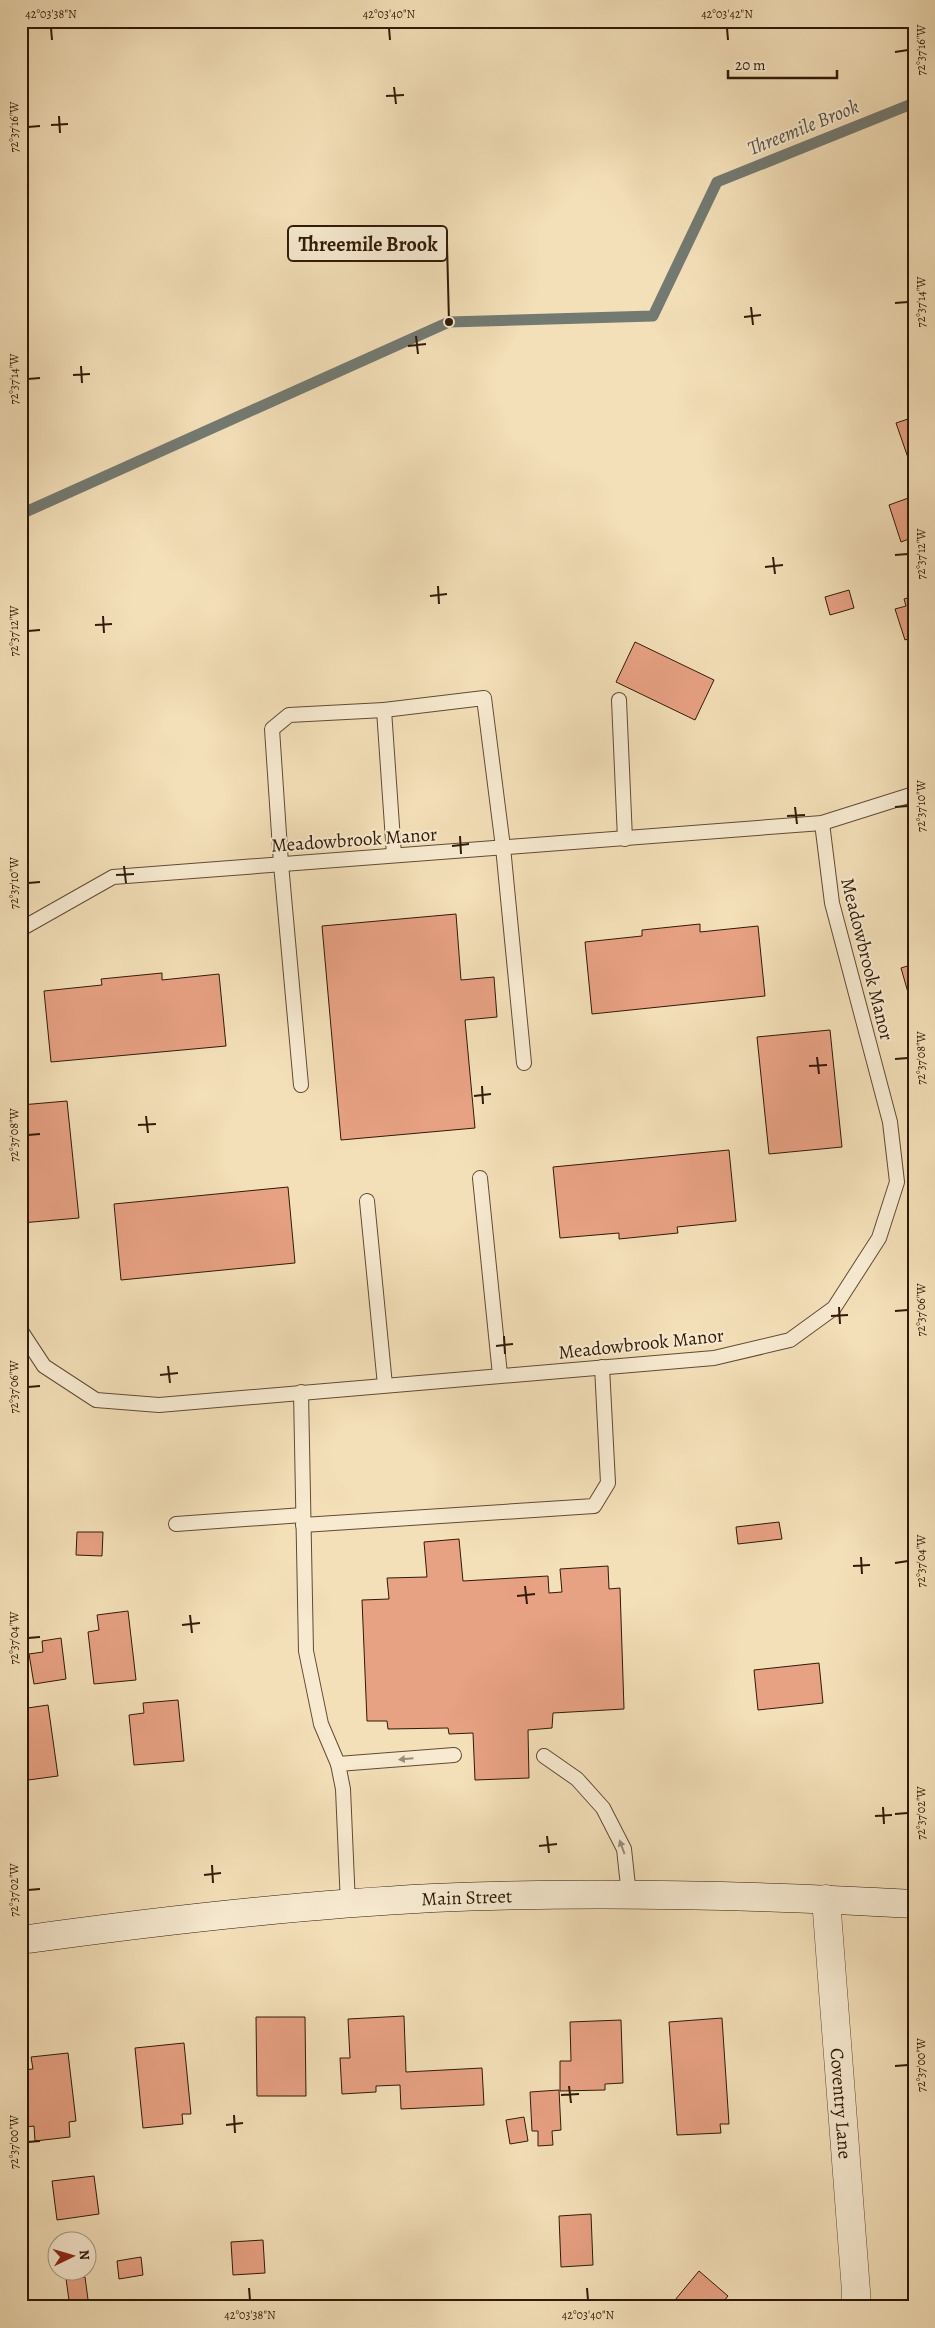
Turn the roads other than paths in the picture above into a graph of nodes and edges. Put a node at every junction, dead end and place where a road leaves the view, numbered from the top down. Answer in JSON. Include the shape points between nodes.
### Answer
{"nodes":[{"id":1,"x":619,"y":700,"type":"dead end"},
{"id":2,"x":384,"y":710,"type":"junction"},
{"id":3,"x":914,"y":794,"type":"edge"},
{"id":4,"x":822,"y":823,"type":"junction"},
{"id":5,"x":625,"y":839,"type":"junction"},
{"id":6,"x":503,"y":847,"type":"junction"},
{"id":7,"x":394,"y":855,"type":"junction"},
{"id":8,"x":281,"y":864,"type":"junction"},
{"id":9,"x":21,"y":929,"type":"edge"},
{"id":10,"x":524,"y":1063,"type":"dead end"},
{"id":11,"x":301,"y":1085,"type":"dead end"},
{"id":12,"x":480,"y":1178,"type":"dead end"},
{"id":13,"x":367,"y":1201,"type":"dead end"},
{"id":14,"x":21,"y":1331,"type":"edge"},
{"id":15,"x":602,"y":1367,"type":"junction"},
{"id":16,"x":500,"y":1375,"type":"junction"},
{"id":17,"x":386,"y":1385,"type":"junction"},
{"id":18,"x":301,"y":1392,"type":"junction"},
{"id":19,"x":303,"y":1520,"type":"junction"},
{"id":20,"x":176,"y":1524,"type":"dead end"},
{"id":21,"x":454,"y":1755,"type":"dead end"},
{"id":22,"x":544,"y":1756,"type":"dead end"},
{"id":23,"x":338,"y":1764,"type":"junction"},
{"id":24,"x":629,"y":1895,"type":"junction"},
{"id":25,"x":826,"y":1899,"type":"junction"},
{"id":26,"x":348,"y":1904,"type":"junction"},
{"id":27,"x":914,"y":1904,"type":"edge"},
{"id":28,"x":21,"y":1940,"type":"edge"},
{"id":29,"x":856,"y":2307,"type":"edge"}],
"edges":[{"from":1,"to":5,"type":"lane"},
{"from":2,"to":6,"type":"lane","via":[[484,698]]},
{"from":2,"to":7,"type":"lane"},
{"from":2,"to":8,"type":"lane","via":[[289,715],[272,729]]},
{"from":3,"to":4,"type":"lane","name":"Meadowbrook Manor"},
{"from":4,"to":5,"type":"lane","name":"Meadowbrook Manor"},
{"from":4,"to":15,"type":"lane","name":"Meadowbrook Manor","via":[[832,903],[890,1122],[897,1182],[879,1238],[834,1308],[790,1340],[714,1358]]},
{"from":5,"to":6,"type":"lane","name":"Meadowbrook Manor"},
{"from":6,"to":7,"type":"lane","name":"Meadowbrook Manor"},
{"from":6,"to":10,"type":"lane"},
{"from":7,"to":8,"type":"lane","name":"Meadowbrook Manor"},
{"from":8,"to":9,"type":"lane","name":"Meadowbrook Manor","via":[[113,877]]},
{"from":8,"to":11,"type":"lane"},
{"from":12,"to":16,"type":"lane"},
{"from":13,"to":17,"type":"lane"},
{"from":14,"to":18,"type":"lane","name":"Meadowbrook Manor","via":[[44,1366],[96,1400],[159,1405]]},
{"from":15,"to":16,"type":"lane","name":"Meadowbrook Manor"},
{"from":15,"to":19,"type":"lane","via":[[608,1483],[594,1506]]},
{"from":16,"to":17,"type":"lane","name":"Meadowbrook Manor"},
{"from":17,"to":18,"type":"lane","name":"Meadowbrook Manor"},
{"from":18,"to":19,"type":"lane"},
{"from":19,"to":20,"type":"lane"},
{"from":19,"to":23,"type":"lane","via":[[306,1651],[321,1724]]},
{"from":21,"to":23,"type":"lane","one_way":true},
{"from":24,"to":22,"type":"lane","one_way":true,"via":[[624,1849],[602,1808],[577,1779]]},
{"from":23,"to":26,"type":"lane","via":[[343,1789]]},
{"from":24,"to":25,"type":"main road","name":"Main Street"},
{"from":24,"to":26,"type":"main road","name":"Main Street","via":[[433,1898]]},
{"from":25,"to":27,"type":"main road","name":"Main Street"},
{"from":25,"to":29,"type":"main road","name":"Coventry Lane"},
{"from":26,"to":28,"type":"main road","name":"Main Street","via":[[139,1923]]}]}
